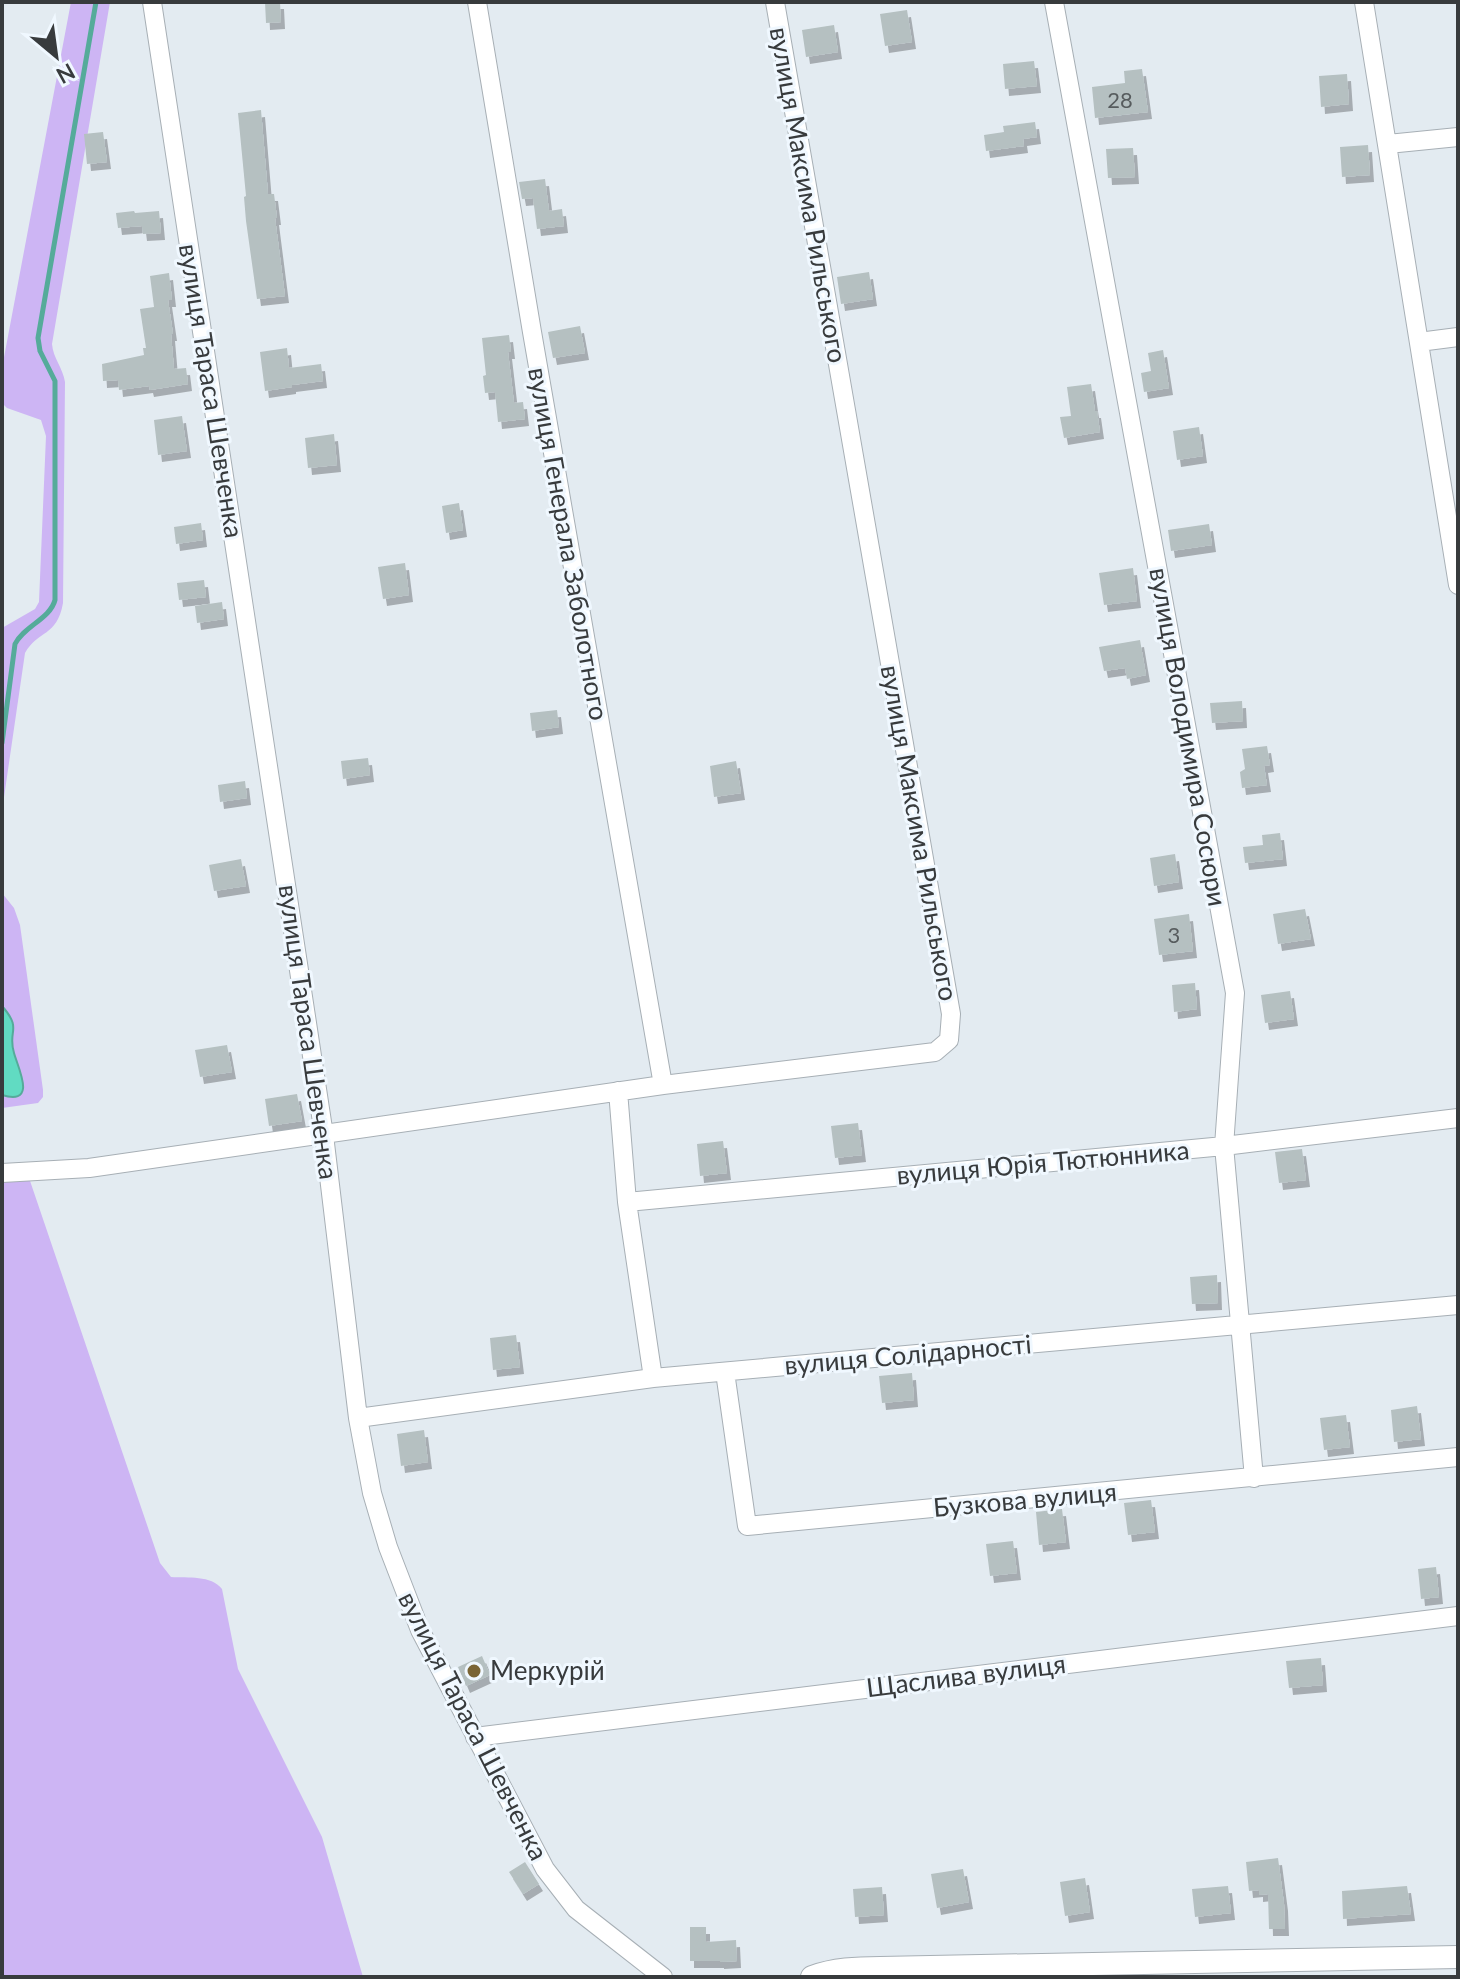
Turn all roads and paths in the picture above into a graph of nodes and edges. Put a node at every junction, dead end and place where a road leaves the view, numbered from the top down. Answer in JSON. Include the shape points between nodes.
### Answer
{"nodes":[{"id":1,"x":152,"y":2,"type":"edge"},
{"id":2,"x":477,"y":2,"type":"edge"},
{"id":3,"x":775,"y":2,"type":"edge"},
{"id":4,"x":1054,"y":2,"type":"edge"},
{"id":5,"x":1364,"y":2,"type":"edge"},
{"id":6,"x":1458,"y":137,"type":"edge"},
{"id":7,"x":1388,"y":144,"type":"junction"},
{"id":8,"x":1458,"y":337,"type":"edge"},
{"id":9,"x":1419,"y":342,"type":"junction"},
{"id":10,"x":1454,"y":536,"type":"edge"},
{"id":11,"x":1458,"y":585,"type":"edge"},
{"id":12,"x":663,"y":1085,"type":"junction"},
{"id":13,"x":618,"y":1091,"type":"junction"},
{"id":14,"x":1458,"y":1118,"type":"edge"},
{"id":15,"x":324,"y":1135,"type":"junction"},
{"id":16,"x":1224,"y":1146,"type":"junction"},
{"id":17,"x":2,"y":1173,"type":"edge"},
{"id":18,"x":627,"y":1202,"type":"junction"},
{"id":19,"x":1458,"y":1305,"type":"edge"},
{"id":20,"x":1239,"y":1325,"type":"junction"},
{"id":21,"x":725,"y":1372,"type":"junction"},
{"id":22,"x":653,"y":1378,"type":"junction"},
{"id":23,"x":358,"y":1418,"type":"junction"},
{"id":24,"x":1458,"y":1457,"type":"edge"},
{"id":25,"x":1254,"y":1478,"type":"junction"},
{"id":26,"x":1458,"y":1616,"type":"edge"},
{"id":27,"x":475,"y":1737,"type":"junction"},
{"id":28,"x":1458,"y":1957,"type":"edge"},
{"id":29,"x":663,"y":1977,"type":"edge"},
{"id":30,"x":812,"y":1977,"type":"edge"}],
"edges":[{"from":1,"to":15,"type":"street","name":"вулиця Тараса Шевченка"},
{"from":2,"to":12,"type":"street","name":"вулиця Генерала Заболотного"},
{"from":3,"to":12,"type":"street","name":"вулиця Максима Рильського","via":[[951,1014],[949,1040],[935,1052]]},
{"from":4,"to":16,"type":"street","name":"вулиця Володимира Сосюри","via":[[1235,993]]},
{"from":5,"to":7,"type":"street"},
{"from":6,"to":7,"type":"street"},
{"from":7,"to":9,"type":"street"},
{"from":8,"to":9,"type":"street"},
{"from":9,"to":10,"type":"street"},
{"from":10,"to":11,"type":"street"},
{"from":12,"to":13,"type":"street","name":"вулиця Максима Рильського"},
{"from":13,"to":15,"type":"street","name":"вулиця Максима Рильського"},
{"from":13,"to":18,"type":"street"},
{"from":14,"to":16,"type":"street","name":"вулиця Юрія Тютюнника"},
{"from":15,"to":17,"type":"street","name":"вулиця Максима Рильського","via":[[89,1168]]},
{"from":15,"to":23,"type":"street","name":"вулиця Тараса Шевченка"},
{"from":16,"to":18,"type":"street","name":"вулиця Юрія Тютюнника"},
{"from":16,"to":20,"type":"street","name":"вулиця Володимира Сосюри"},
{"from":18,"to":22,"type":"street"},
{"from":19,"to":20,"type":"street","name":"вулиця Солідарності"},
{"from":20,"to":21,"type":"street","name":"вулиця Солідарності"},
{"from":20,"to":25,"type":"street","name":"вулиця Володимира Сосюри"},
{"from":21,"to":22,"type":"street","name":"вулиця Солідарності"},
{"from":21,"to":25,"type":"street","name":"Бузкова вулиця","via":[[747,1526]]},
{"from":22,"to":23,"type":"street","name":"вулиця Солідарності"},
{"from":23,"to":27,"type":"street","name":"вулиця Тараса Шевченка","via":[[372,1493],[400,1581]]},
{"from":24,"to":25,"type":"street","name":"Бузкова вулиця"},
{"from":26,"to":27,"type":"street","name":"Щаслива вулиця"},
{"from":27,"to":29,"type":"street","name":"вулиця Тараса Шевченка","via":[[564,1895]]},
{"from":28,"to":30,"type":"main road","via":[[866,1968]]}]}
